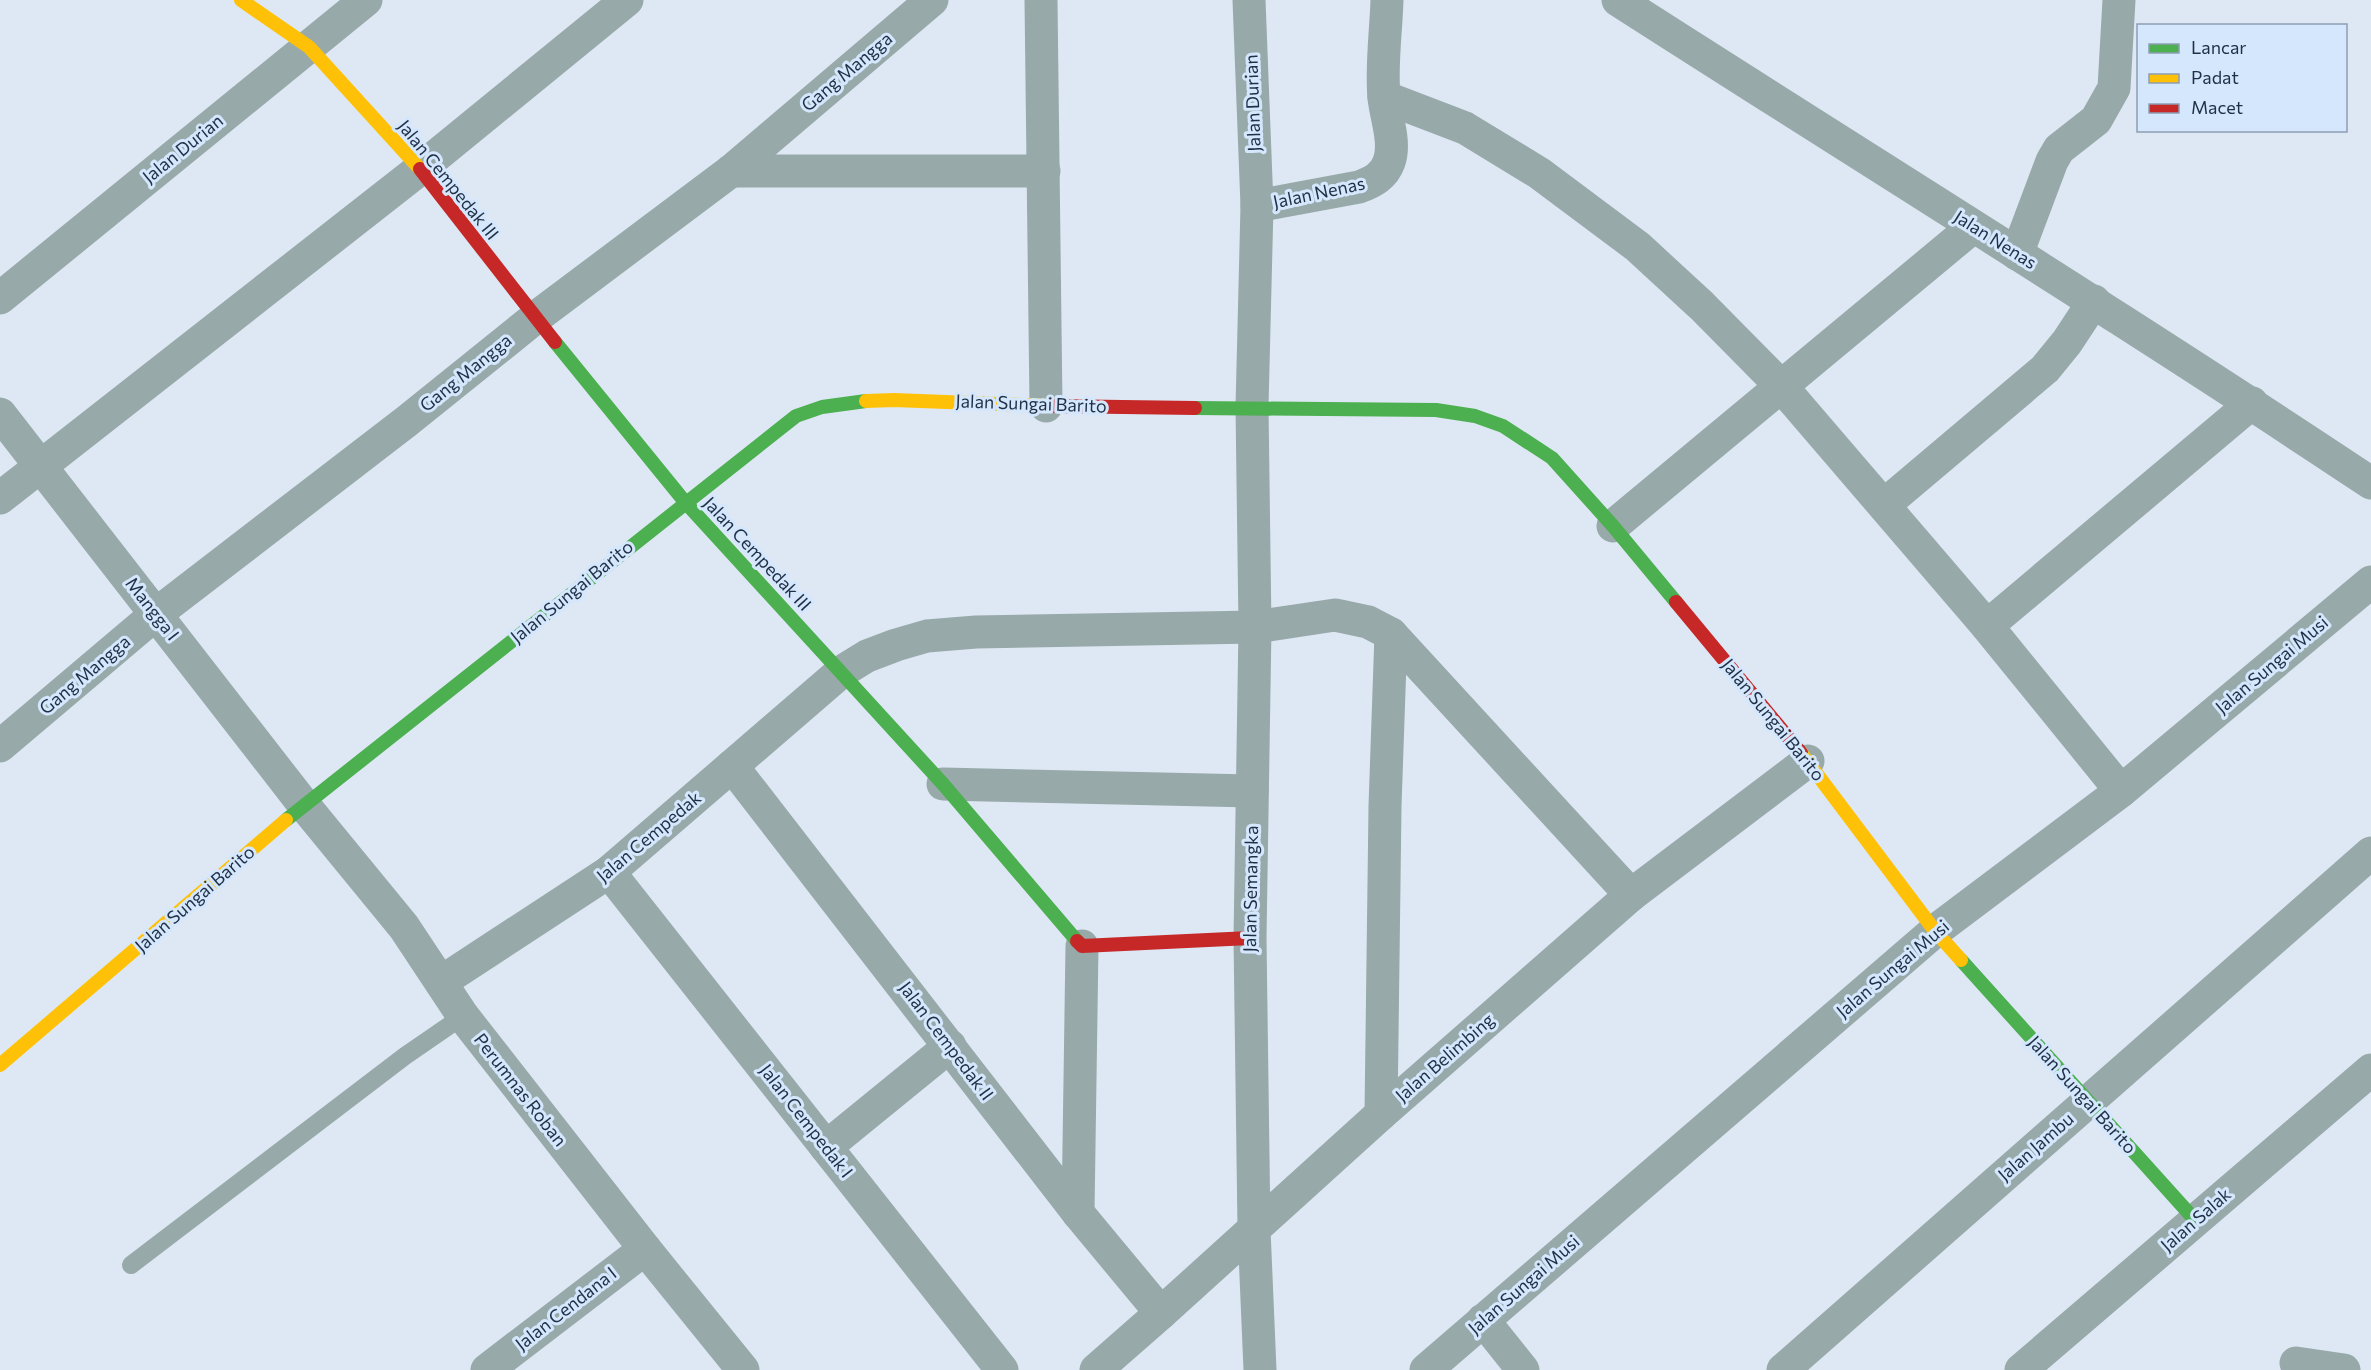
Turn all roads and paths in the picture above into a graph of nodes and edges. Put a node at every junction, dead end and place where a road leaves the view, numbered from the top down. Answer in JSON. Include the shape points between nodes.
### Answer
{"nodes":[{"id":1,"x":241,"y":0,"type":"edge"},
{"id":2,"x":366,"y":0,"type":"edge"},
{"id":3,"x":627,"y":0,"type":"edge"},
{"id":4,"x":932,"y":0,"type":"edge"},
{"id":5,"x":1041,"y":0,"type":"edge"},
{"id":6,"x":1249,"y":0,"type":"edge"},
{"id":7,"x":1387,"y":0,"type":"edge"},
{"id":8,"x":1618,"y":0,"type":"edge"},
{"id":9,"x":2118,"y":0,"type":"edge"},
{"id":10,"x":309,"y":47,"type":"junction"},
{"id":11,"x":1384,"y":97,"type":"junction"},
{"id":12,"x":420,"y":169,"type":"junction"},
{"id":13,"x":731,"y":171,"type":"junction"},
{"id":14,"x":1044,"y":171,"type":"junction"},
{"id":15,"x":1257,"y":206,"type":"junction"},
{"id":16,"x":1973,"y":227,"type":"junction"},
{"id":17,"x":2017,"y":254,"type":"junction"},
{"id":18,"x":4,"y":287,"type":"edge"},
{"id":19,"x":2094,"y":301,"type":"junction"},
{"id":20,"x":535,"y":318,"type":"junction"},
{"id":21,"x":1782,"y":387,"type":"junction"},
{"id":22,"x":2252,"y":403,"type":"junction"},
{"id":23,"x":1046,"y":406,"type":"junction"},
{"id":24,"x":1252,"y":407,"type":"junction"},
{"id":25,"x":0,"y":414,"type":"edge"},
{"id":26,"x":40,"y":465,"type":"junction"},
{"id":27,"x":2371,"y":483,"type":"edge"},
{"id":28,"x":0,"y":498,"type":"edge"},
{"id":29,"x":685,"y":502,"type":"junction"},
{"id":30,"x":1884,"y":505,"type":"junction"},
{"id":31,"x":1612,"y":526,"type":"junction"},
{"id":32,"x":2371,"y":582,"type":"edge"},
{"id":33,"x":156,"y":614,"type":"junction"},
{"id":34,"x":1987,"y":626,"type":"junction"},
{"id":35,"x":1255,"y":627,"type":"junction"},
{"id":36,"x":1391,"y":634,"type":"junction"},
{"id":37,"x":841,"y":672,"type":"junction"},
{"id":38,"x":0,"y":746,"type":"edge"},
{"id":39,"x":1808,"y":761,"type":"junction"},
{"id":40,"x":732,"y":766,"type":"junction"},
{"id":41,"x":943,"y":784,"type":"junction"},
{"id":42,"x":1252,"y":790,"type":"junction"},
{"id":43,"x":2121,"y":790,"type":"junction"},
{"id":44,"x":304,"y":805,"type":"junction"},
{"id":45,"x":2371,"y":853,"type":"edge"},
{"id":46,"x":609,"y":872,"type":"junction"},
{"id":47,"x":1631,"y":894,"type":"junction"},
{"id":48,"x":1935,"y":931,"type":"junction"},
{"id":49,"x":1250,"y":938,"type":"junction"},
{"id":50,"x":1082,"y":946,"type":"junction"},
{"id":51,"x":441,"y":982,"type":"junction"},
{"id":52,"x":463,"y":1017,"type":"junction"},
{"id":53,"x":950,"y":1046,"type":"junction"},
{"id":54,"x":0,"y":1065,"type":"edge"},
{"id":55,"x":2371,"y":1071,"type":"edge"},
{"id":56,"x":2087,"y":1102,"type":"junction"},
{"id":57,"x":1381,"y":1114,"type":"junction"},
{"id":58,"x":826,"y":1147,"type":"junction"},
{"id":59,"x":1078,"y":1213,"type":"junction"},
{"id":60,"x":2195,"y":1220,"type":"junction"},
{"id":61,"x":1254,"y":1229,"type":"junction"},
{"id":62,"x":645,"y":1249,"type":"junction"},
{"id":63,"x":131,"y":1265,"type":"dead end"},
{"id":64,"x":1161,"y":1313,"type":"junction"},
{"id":65,"x":1484,"y":1320,"type":"junction"},
{"id":66,"x":2296,"y":1363,"type":"dead end"},
{"id":67,"x":487,"y":1370,"type":"edge"},
{"id":68,"x":743,"y":1370,"type":"edge"},
{"id":69,"x":1002,"y":1370,"type":"edge"},
{"id":70,"x":1096,"y":1370,"type":"edge"},
{"id":71,"x":1260,"y":1370,"type":"edge"},
{"id":72,"x":1426,"y":1370,"type":"edge"},
{"id":73,"x":1523,"y":1370,"type":"edge"},
{"id":74,"x":1783,"y":1370,"type":"edge"},
{"id":75,"x":2021,"y":1370,"type":"edge"},
{"id":76,"x":2344,"y":1370,"type":"edge"}],
"edges":[{"from":1,"to":10,"type":"street","name":"Jalan Cempedak III"},
{"from":2,"to":10,"type":"street","name":"Jalan Durian"},
{"from":3,"to":12,"type":"street"},
{"from":4,"to":13,"type":"street","name":"Gang Mangga"},
{"from":5,"to":14,"type":"street"},
{"from":6,"to":15,"type":"street","name":"Jalan Durian"},
{"from":7,"to":11,"type":"street","name":"Jalan Nenas"},
{"from":8,"to":16,"type":"street","name":"Jalan Nenas"},
{"from":9,"to":17,"type":"street","via":[[2114,88],[2096,120],[2059,149]]},
{"from":10,"to":12,"type":"street","name":"Jalan Cempedak III"},
{"from":10,"to":18,"type":"street","name":"Jalan Durian"},
{"from":11,"to":15,"type":"street","name":"Jalan Nenas","via":[[1391,141],[1391,159],[1385,172],[1359,188]]},
{"from":11,"to":21,"type":"street","via":[[1465,128],[1539,172],[1646,255]]},
{"from":12,"to":20,"type":"street","name":"Jalan Cempedak III"},
{"from":12,"to":26,"type":"street"},
{"from":13,"to":14,"type":"street"},
{"from":13,"to":20,"type":"street","name":"Gang Mangga"},
{"from":14,"to":23,"type":"street"},
{"from":15,"to":24,"type":"street"},
{"from":16,"to":17,"type":"street","name":"Jalan Nenas"},
{"from":16,"to":21,"type":"street"},
{"from":17,"to":19,"type":"street","name":"Jalan Nenas"},
{"from":19,"to":22,"type":"street","name":"Jalan Nenas"},
{"from":19,"to":30,"type":"street","via":[[2045,369]]},
{"from":20,"to":29,"type":"street","name":"Jalan Cempedak III"},
{"from":20,"to":33,"type":"street","name":"Gang Mangga"},
{"from":21,"to":30,"type":"street"},
{"from":21,"to":31,"type":"street"},
{"from":22,"to":27,"type":"street","name":"Jalan Nenas"},
{"from":22,"to":34,"type":"street"},
{"from":23,"to":24,"type":"street","name":"Jalan Sungai Barito"},
{"from":23,"to":29,"type":"street","name":"Jalan Sungai Barito","via":[[894,400],[822,407],[796,417]]},
{"from":24,"to":31,"type":"street","name":"Jalan Sungai Barito","via":[[1436,410],[1475,416],[1503,426],[1552,458]]},
{"from":24,"to":35,"type":"street","name":"Jalan Semangka"},
{"from":25,"to":26,"type":"street","name":"Mangga I"},
{"from":26,"to":28,"type":"street"},
{"from":26,"to":33,"type":"street","name":"Mangga I"},
{"from":29,"to":37,"type":"street","name":"Jalan Cempedak III"},
{"from":29,"to":44,"type":"street","name":"Jalan Sungai Barito"},
{"from":30,"to":34,"type":"street"},
{"from":31,"to":39,"type":"street","name":"Jalan Sungai Barito"},
{"from":32,"to":43,"type":"street","name":"Jalan Sungai Musi"},
{"from":33,"to":38,"type":"street","name":"Gang Mangga"},
{"from":33,"to":44,"type":"street","name":"Mangga I"},
{"from":34,"to":43,"type":"street"},
{"from":35,"to":36,"type":"street","name":"Jalan Cempedak","via":[[1335,615],[1368,622]]},
{"from":35,"to":37,"type":"street","name":"Jalan Cempedak","via":[[927,636],[867,656]]},
{"from":35,"to":42,"type":"street","name":"Jalan Semangka"},
{"from":36,"to":47,"type":"street"},
{"from":36,"to":57,"type":"street"},
{"from":37,"to":40,"type":"street","name":"Jalan Cempedak"},
{"from":37,"to":41,"type":"street","name":"Jalan Cempedak III"},
{"from":39,"to":47,"type":"street","name":"Jalan Belimbing"},
{"from":39,"to":48,"type":"street","name":"Jalan Sungai Barito"},
{"from":40,"to":46,"type":"street","name":"Jalan Cempedak"},
{"from":40,"to":53,"type":"street","name":"Jalan Cempedak II"},
{"from":41,"to":42,"type":"street"},
{"from":41,"to":50,"type":"street","name":"Jalan Cempedak III"},
{"from":42,"to":49,"type":"street","name":"Jalan Semangka"},
{"from":43,"to":48,"type":"street","name":"Jalan Sungai Musi"},
{"from":44,"to":51,"type":"street","name":"Perumnas Roban","via":[[404,927]]},
{"from":44,"to":54,"type":"street","name":"Jalan Sungai Barito"},
{"from":45,"to":56,"type":"street","name":"Jalan Jambu"},
{"from":46,"to":51,"type":"street","name":"Jalan Cempedak"},
{"from":46,"to":58,"type":"street","name":"Jalan Cempedak I"},
{"from":47,"to":57,"type":"street","name":"Jalan Belimbing"},
{"from":48,"to":56,"type":"street","name":"Jalan Sungai Barito"},
{"from":48,"to":65,"type":"street","name":"Jalan Sungai Musi"},
{"from":49,"to":50,"type":"street"},
{"from":49,"to":61,"type":"street","name":"Jalan Semangka"},
{"from":50,"to":59,"type":"street"},
{"from":51,"to":52,"type":"street","name":"Perumnas Roban"},
{"from":52,"to":62,"type":"street","name":"Perumnas Roban"},
{"from":52,"to":63,"type":"lane","via":[[405,1056]]},
{"from":53,"to":58,"type":"street"},
{"from":53,"to":59,"type":"street","name":"Jalan Cempedak II"},
{"from":55,"to":60,"type":"street","name":"Jalan Salak"},
{"from":56,"to":60,"type":"street","name":"Jalan Sungai Barito"},
{"from":56,"to":74,"type":"street","name":"Jalan Jambu"},
{"from":57,"to":61,"type":"street","name":"Jalan Belimbing"},
{"from":58,"to":69,"type":"street","name":"Jalan Cempedak I"},
{"from":59,"to":64,"type":"street","name":"Jalan Cempedak II"},
{"from":60,"to":75,"type":"street","name":"Jalan Salak"},
{"from":61,"to":64,"type":"street","name":"Jalan Belimbing"},
{"from":61,"to":71,"type":"street","name":"Jalan Semangka"},
{"from":62,"to":67,"type":"street","name":"Jalan Cendana I"},
{"from":62,"to":68,"type":"street","name":"Perumnas Roban"},
{"from":64,"to":70,"type":"street","name":"Jalan Belimbing"},
{"from":65,"to":72,"type":"street","name":"Jalan Sungai Musi"},
{"from":65,"to":73,"type":"street"},
{"from":66,"to":76,"type":"street"}]}
